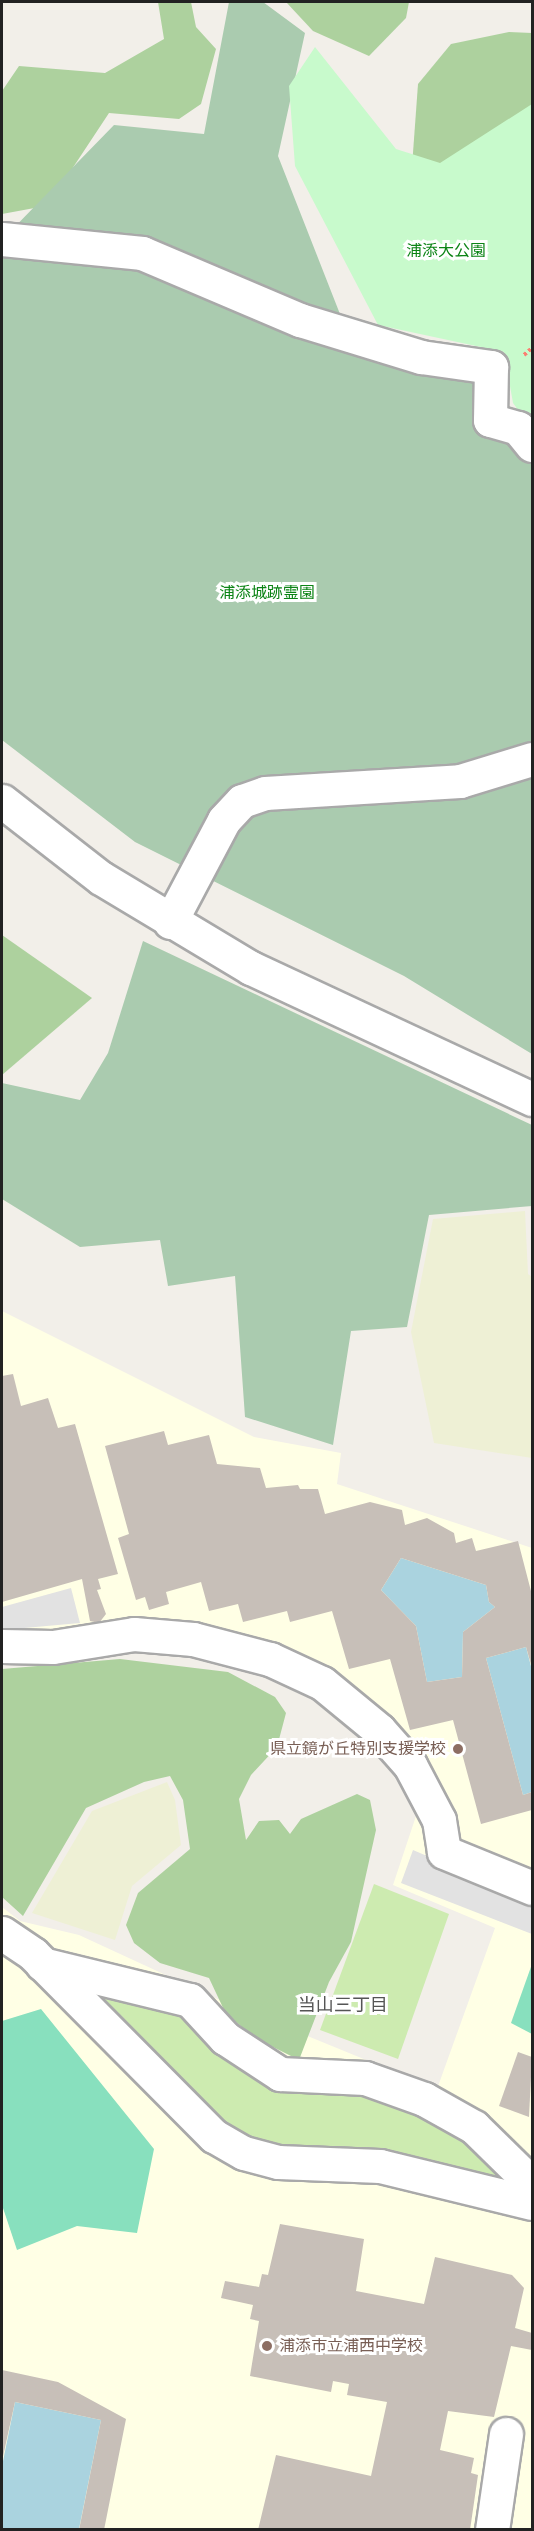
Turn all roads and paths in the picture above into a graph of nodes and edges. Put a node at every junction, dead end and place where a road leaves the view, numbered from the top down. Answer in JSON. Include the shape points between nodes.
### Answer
{"nodes":[{"id":1,"x":2,"y":239,"type":"edge"},
{"id":2,"x":532,"y":445,"type":"edge"},
{"id":3,"x":532,"y":759,"type":"edge"},
{"id":4,"x":2,"y":801,"type":"edge"},
{"id":5,"x":170,"y":922,"type":"junction"},
{"id":6,"x":532,"y":1099,"type":"edge"},
{"id":7,"x":2,"y":1646,"type":"edge"},
{"id":8,"x":532,"y":1888,"type":"edge"},
{"id":9,"x":2,"y":1933,"type":"edge"},
{"id":10,"x":42,"y":1964,"type":"junction"},
{"id":11,"x":532,"y":2184,"type":"edge"},
{"id":12,"x":532,"y":2203,"type":"edge"},
{"id":13,"x":506,"y":2434,"type":"dead end"},
{"id":14,"x":492,"y":2529,"type":"edge"}],
"edges":[{"from":1,"to":2,"type":"street","via":[[142,253],[300,320],[421,357],[491,367],[490,420],[518,428]]},
{"from":3,"to":5,"type":"street","via":[[460,781],[265,793],[242,801],[224,820]]},
{"from":4,"to":5,"type":"street","via":[[101,878]]},
{"from":5,"to":6,"type":"street","via":[[251,968]]},
{"from":7,"to":8,"type":"street","via":[[52,1647],[134,1634],[193,1639],[270,1659],[322,1683],[395,1748],[410,1765],[439,1820],[444,1852]]},
{"from":9,"to":10,"type":"street"},
{"from":10,"to":11,"type":"street","via":[[190,2000],[225,2038],[280,2074],[365,2078],[424,2099],[474,2127]]},
{"from":10,"to":12,"type":"street","via":[[214,2136],[244,2152],[278,2162],[380,2166]]},
{"from":13,"to":14,"type":"street"}]}
